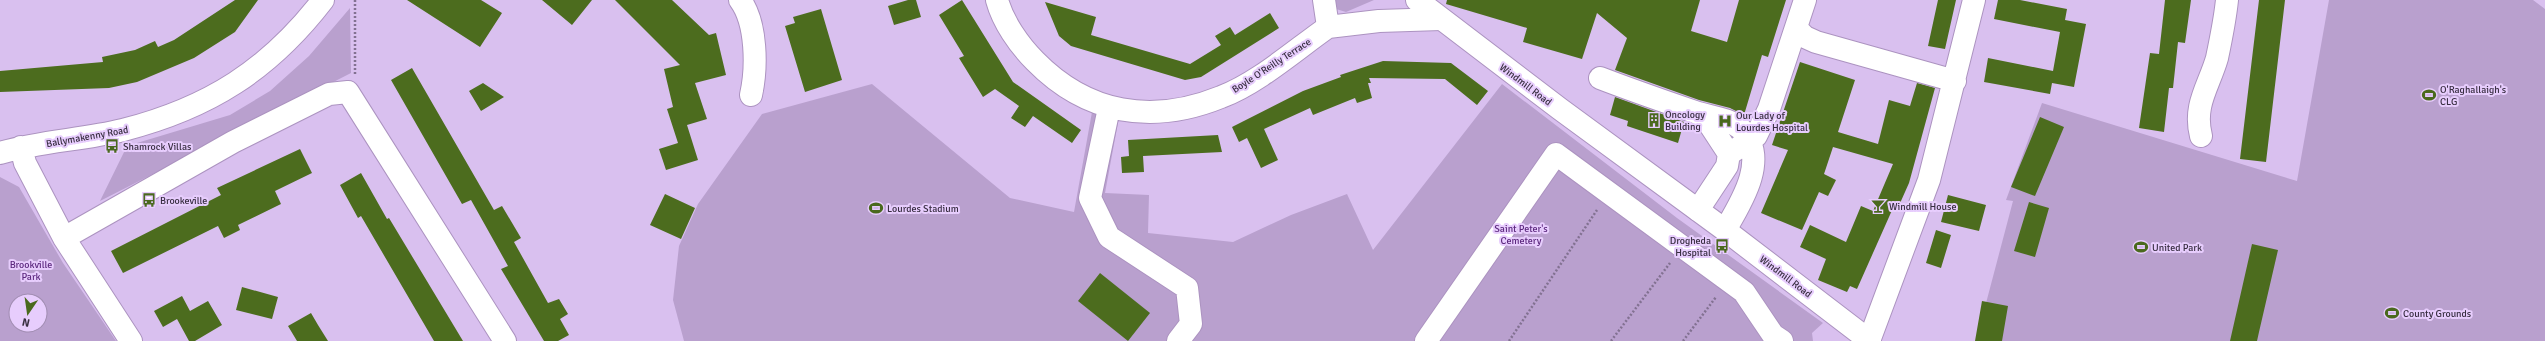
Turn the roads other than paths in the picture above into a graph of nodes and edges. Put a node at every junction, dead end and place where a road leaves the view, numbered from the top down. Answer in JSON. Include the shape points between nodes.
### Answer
{"nodes":[{"id":1,"x":740,"y":0,"type":"edge"},
{"id":2,"x":996,"y":0,"type":"edge"},
{"id":3,"x":1324,"y":0,"type":"edge"},
{"id":4,"x":1417,"y":0,"type":"edge"},
{"id":5,"x":1805,"y":0,"type":"edge"},
{"id":6,"x":1974,"y":0,"type":"edge"},
{"id":7,"x":2227,"y":0,"type":"edge"},
{"id":8,"x":315,"y":3,"type":"edge"},
{"id":9,"x":1441,"y":19,"type":"junction"},
{"id":10,"x":1328,"y":27,"type":"junction"},
{"id":11,"x":1796,"y":28,"type":"junction"},
{"id":12,"x":1600,"y":78,"type":"dead end"},
{"id":13,"x":1956,"y":80,"type":"junction"},
{"id":14,"x":751,"y":95,"type":"dead end"},
{"id":15,"x":1109,"y":108,"type":"junction"},
{"id":16,"x":1700,"y":114,"type":"junction"},
{"id":17,"x":2201,"y":136,"type":"dead end"},
{"id":18,"x":1748,"y":141,"type":"junction"},
{"id":19,"x":21,"y":148,"type":"junction"},
{"id":20,"x":0,"y":153,"type":"edge"},
{"id":21,"x":1729,"y":154,"type":"junction"},
{"id":22,"x":1698,"y":210,"type":"junction"},
{"id":23,"x":1725,"y":230,"type":"junction"},
{"id":24,"x":64,"y":238,"type":"junction"},
{"id":25,"x":131,"y":341,"type":"edge"},
{"id":26,"x":504,"y":341,"type":"edge"},
{"id":27,"x":1178,"y":341,"type":"edge"},
{"id":28,"x":1426,"y":341,"type":"edge"},
{"id":29,"x":1782,"y":341,"type":"edge"},
{"id":30,"x":1869,"y":341,"type":"edge"}],
"edges":[{"from":1,"to":14,"type":"street","via":[[745,7],[756,56]]},
{"from":2,"to":15,"type":"street","name":"Boyle O'Reilly Terrace","via":[[1022,48],[1053,79],[1085,99]]},
{"from":3,"to":10,"type":"street"},
{"from":4,"to":9,"type":"street","name":"Windmill Road"},
{"from":5,"to":11,"type":"street"},
{"from":6,"to":13,"type":"street","name":"Windmill Road"},
{"from":7,"to":17,"type":"street","via":[[2216,60],[2203,93],[2198,123]]},
{"from":8,"to":19,"type":"street","name":"Ballymakenny Road","via":[[287,43],[254,71],[202,101],[170,115],[122,130]]},
{"from":9,"to":10,"type":"street","via":[[1379,21]]},
{"from":9,"to":22,"type":"street","name":"Windmill Road"},
{"from":10,"to":15,"type":"street","name":"Boyle O'Reilly Terrace","via":[[1253,79],[1222,97],[1180,110],[1137,112]]},
{"from":11,"to":13,"type":"street","via":[[1805,37],[1816,42]]},
{"from":11,"to":18,"type":"street","via":[[1770,108],[1756,136]]},
{"from":12,"to":16,"type":"street"},
{"from":13,"to":30,"type":"street","name":"Windmill Road","via":[[1929,180]]},
{"from":15,"to":27,"type":"street","via":[[1090,198],[1109,237],[1187,288],[1191,324]]},
{"from":16,"to":18,"type":"street","via":[[1730,122],[1741,129]]},
{"from":16,"to":21,"type":"street"},
{"from":18,"to":21,"type":"street"},
{"from":18,"to":23,"type":"street","via":[[1753,154],[1754,168],[1743,199]]},
{"from":19,"to":20,"type":"street","name":"Ballymakenny Road"},
{"from":19,"to":24,"type":"street","via":[[25,163]]},
{"from":21,"to":22,"type":"street","via":[[1727,166]]},
{"from":22,"to":23,"type":"street","name":"Windmill Road"},
{"from":23,"to":30,"type":"street","name":"Windmill Road"},
{"from":24,"to":25,"type":"street"},
{"from":24,"to":26,"type":"street","via":[[233,142],[329,94],[348,92]]},
{"from":28,"to":29,"type":"street","via":[[1556,154],[1744,292],[1773,335]]}]}
